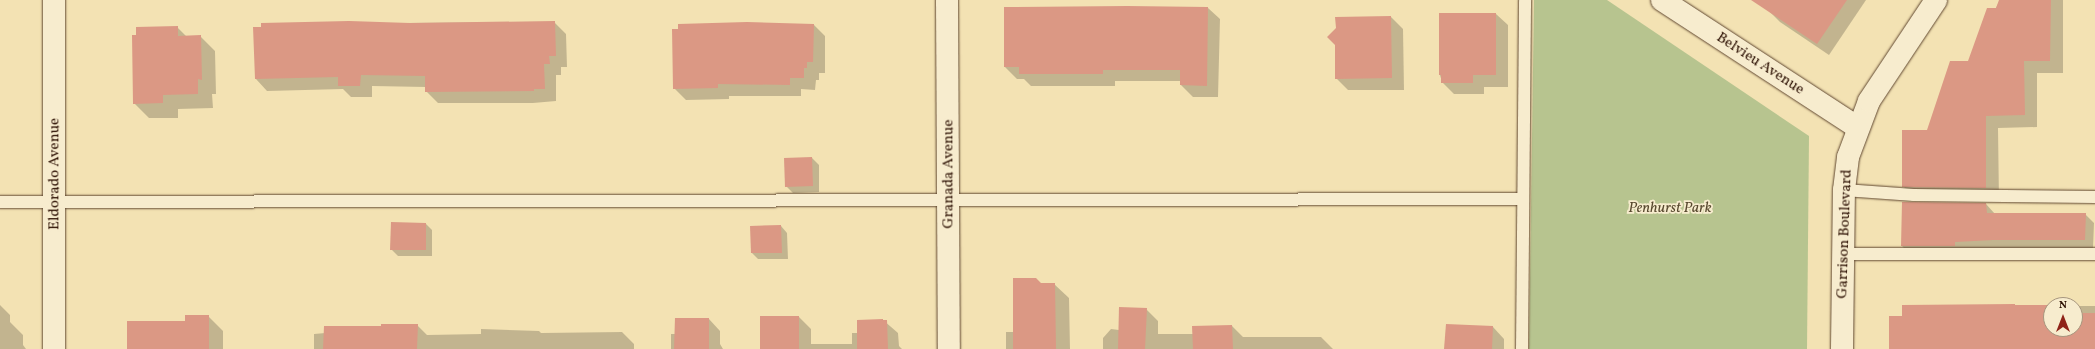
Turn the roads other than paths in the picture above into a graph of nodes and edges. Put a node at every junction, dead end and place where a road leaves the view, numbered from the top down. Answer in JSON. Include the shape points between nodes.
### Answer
{"nodes":[{"id":1,"x":54,"y":0,"type":"edge"},
{"id":2,"x":947,"y":0,"type":"edge"},
{"id":3,"x":1525,"y":0,"type":"edge"},
{"id":4,"x":1662,"y":0,"type":"edge"},
{"id":5,"x":1936,"y":0,"type":"edge"},
{"id":6,"x":1858,"y":128,"type":"junction"},
{"id":7,"x":1844,"y":190,"type":"junction"},
{"id":8,"x":2095,"y":197,"type":"edge"},
{"id":9,"x":1524,"y":199,"type":"junction"},
{"id":10,"x":949,"y":201,"type":"junction"},
{"id":11,"x":0,"y":202,"type":"edge"},
{"id":12,"x":55,"y":202,"type":"junction"},
{"id":13,"x":1844,"y":254,"type":"junction"},
{"id":14,"x":2095,"y":254,"type":"edge"},
{"id":15,"x":54,"y":349,"type":"edge"},
{"id":16,"x":949,"y":349,"type":"edge"},
{"id":17,"x":1522,"y":349,"type":"edge"},
{"id":18,"x":1842,"y":349,"type":"edge"}],
"edges":[{"from":1,"to":12,"type":"street","name":"Eldorado Avenue"},
{"from":2,"to":10,"type":"street","name":"Granada Avenue"},
{"from":3,"to":9,"type":"lane"},
{"from":4,"to":6,"type":"street","name":"Belvieu Avenue"},
{"from":5,"to":6,"type":"street","name":"Garrison Boulevard","via":[[1869,101]]},
{"from":6,"to":7,"type":"street","name":"Garrison Boulevard","via":[[1848,157]]},
{"from":7,"to":8,"type":"lane","via":[[1914,195]]},
{"from":7,"to":13,"type":"street","name":"Garrison Boulevard"},
{"from":9,"to":10,"type":"lane"},
{"from":9,"to":17,"type":"lane"},
{"from":10,"to":12,"type":"lane"},
{"from":10,"to":16,"type":"street","name":"Granada Avenue"},
{"from":11,"to":12,"type":"lane"},
{"from":12,"to":15,"type":"street","name":"Eldorado Avenue"},
{"from":13,"to":14,"type":"lane"},
{"from":13,"to":18,"type":"street","name":"Garrison Boulevard"}]}
